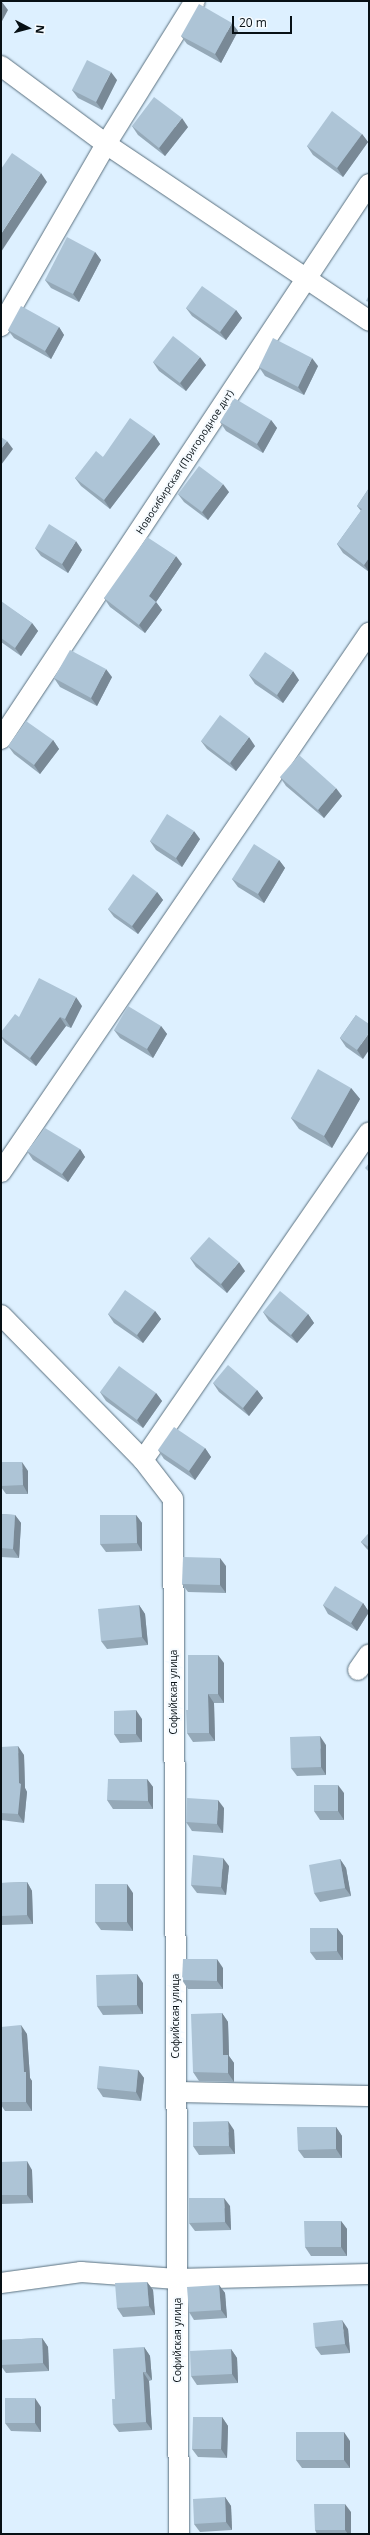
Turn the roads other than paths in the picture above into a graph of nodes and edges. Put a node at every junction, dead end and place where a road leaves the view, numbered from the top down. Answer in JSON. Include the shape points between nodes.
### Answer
{"nodes":[{"id":1,"x":195,"y":1,"type":"edge"},
{"id":2,"x":1,"y":66,"type":"edge"},
{"id":3,"x":106,"y":144,"type":"junction"},
{"id":4,"x":369,"y":184,"type":"edge"},
{"id":5,"x":305,"y":279,"type":"junction"},
{"id":6,"x":369,"y":321,"type":"edge"},
{"id":7,"x":1,"y":326,"type":"edge"},
{"id":8,"x":369,"y":633,"type":"edge"},
{"id":9,"x":1,"y":739,"type":"edge"},
{"id":10,"x":369,"y":1132,"type":"edge"},
{"id":11,"x":1,"y":1172,"type":"edge"},
{"id":12,"x":1,"y":1315,"type":"edge"},
{"id":13,"x":144,"y":1460,"type":"junction"},
{"id":14,"x":177,"y":2092,"type":"junction"},
{"id":15,"x":369,"y":2096,"type":"edge"},
{"id":16,"x":369,"y":2274,"type":"edge"},
{"id":17,"x":178,"y":2279,"type":"junction"},
{"id":18,"x":1,"y":2283,"type":"edge"},
{"id":19,"x":179,"y":2534,"type":"edge"}],
"edges":[{"from":1,"to":3,"type":"street"},
{"from":2,"to":3,"type":"street"},
{"from":3,"to":5,"type":"street"},
{"from":3,"to":7,"type":"street"},
{"from":4,"to":5,"type":"street","name":"Новосибирская (Пригородное днт)"},
{"from":5,"to":6,"type":"street"},
{"from":5,"to":9,"type":"street","name":"Новосибирская (Пригородное днт)"},
{"from":8,"to":11,"type":"street"},
{"from":10,"to":13,"type":"street"},
{"from":12,"to":13,"type":"street"},
{"from":13,"to":14,"type":"street","name":"Софийская улица","via":[[173,1499]]},
{"from":14,"to":15,"type":"street"},
{"from":14,"to":17,"type":"street","name":"Софийская улица"},
{"from":16,"to":17,"type":"street"},
{"from":17,"to":18,"type":"street","via":[[82,2272]]},
{"from":17,"to":19,"type":"street","name":"Софийская улица"}]}
